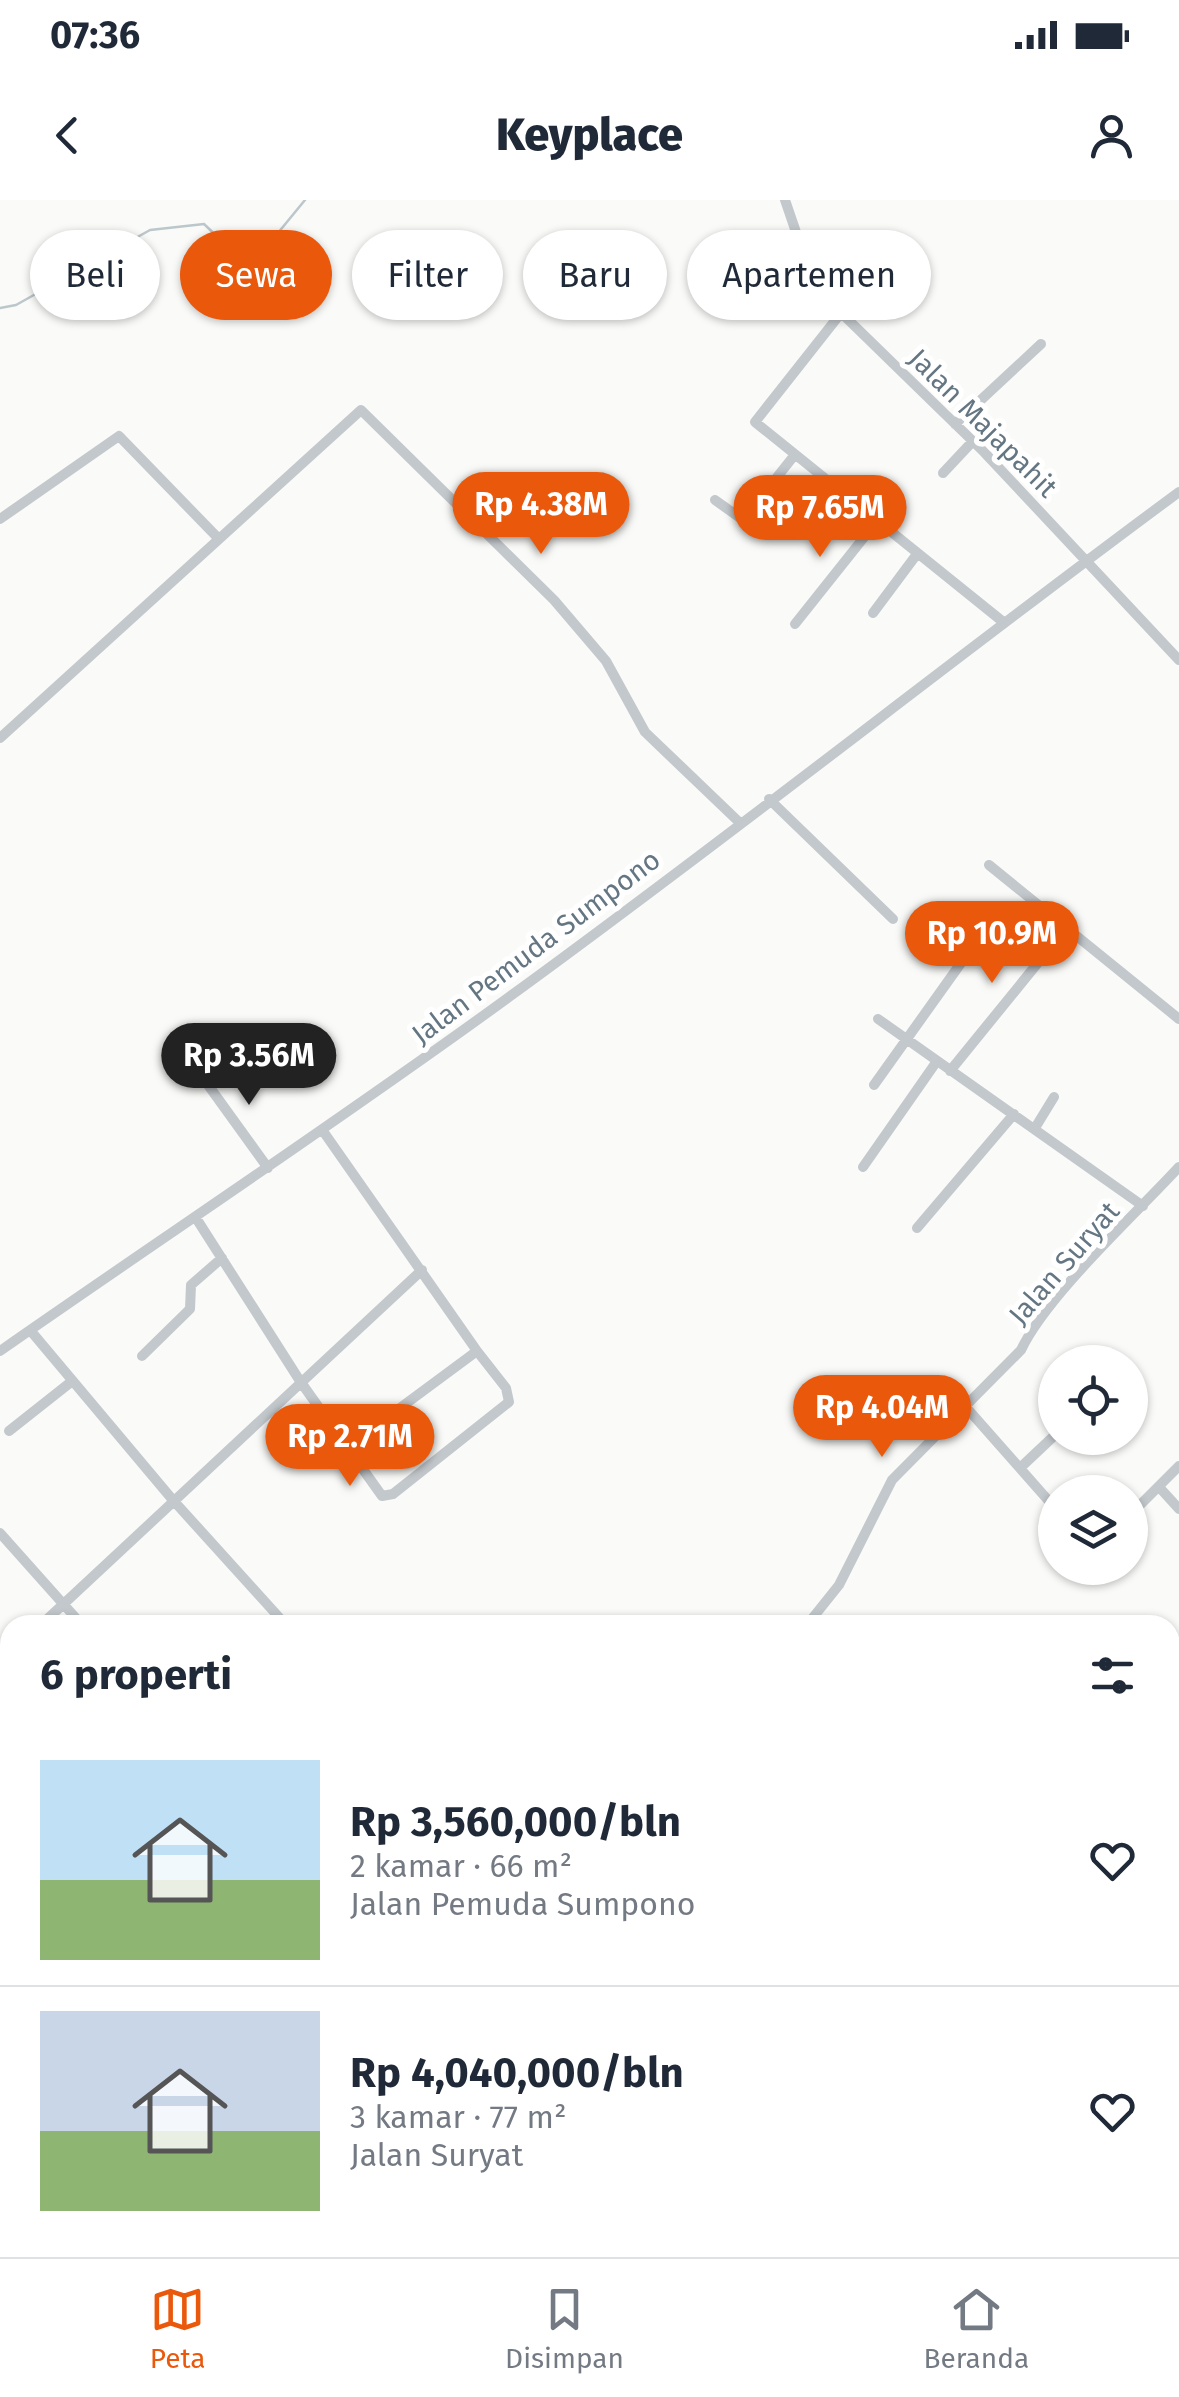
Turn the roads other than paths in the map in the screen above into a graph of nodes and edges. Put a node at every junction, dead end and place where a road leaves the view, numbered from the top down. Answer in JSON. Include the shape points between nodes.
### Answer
{"nodes":[{"id":1,"x":785,"y":201,"type":"edge"},
{"id":2,"x":795,"y":230,"type":"edge"},
{"id":3,"x":835,"y":320,"type":"edge"},
{"id":4,"x":848,"y":320,"type":"edge"},
{"id":5,"x":1041,"y":344,"type":"dead end"},
{"id":6,"x":955,"y":424,"type":"junction"},
{"id":7,"x":973,"y":441,"type":"junction"},
{"id":8,"x":793,"y":457,"type":"junction"},
{"id":9,"x":943,"y":472,"type":"dead end"},
{"id":10,"x":1179,"y":492,"type":"edge"},
{"id":11,"x":715,"y":500,"type":"dead end"},
{"id":12,"x":0,"y":519,"type":"edge"},
{"id":13,"x":877,"y":521,"type":"junction"},
{"id":14,"x":218,"y":538,"type":"junction"},
{"id":15,"x":917,"y":554,"type":"junction"},
{"id":16,"x":1086,"y":560,"type":"junction"},
{"id":17,"x":872,"y":613,"type":"dead end"},
{"id":18,"x":1002,"y":621,"type":"junction"},
{"id":19,"x":795,"y":624,"type":"dead end"},
{"id":20,"x":1179,"y":660,"type":"edge"},
{"id":21,"x":0,"y":738,"type":"edge"},
{"id":22,"x":769,"y":799,"type":"junction"},
{"id":23,"x":739,"y":822,"type":"junction"},
{"id":24,"x":989,"y":865,"type":"dead end"},
{"id":25,"x":892,"y":919,"type":"dead end"},
{"id":26,"x":1067,"y":927,"type":"junction"},
{"id":27,"x":961,"y":963,"type":"dead end"},
{"id":28,"x":878,"y":1019,"type":"dead end"},
{"id":29,"x":1179,"y":1019,"type":"edge"},
{"id":30,"x":904,"y":1038,"type":"junction"},
{"id":31,"x":936,"y":1061,"type":"junction"},
{"id":32,"x":198,"y":1071,"type":"dead end"},
{"id":33,"x":950,"y":1071,"type":"junction"},
{"id":34,"x":874,"y":1085,"type":"dead end"},
{"id":35,"x":1054,"y":1096,"type":"dead end"},
{"id":36,"x":1014,"y":1114,"type":"junction"},
{"id":37,"x":1035,"y":1128,"type":"junction"},
{"id":38,"x":323,"y":1131,"type":"junction"},
{"id":39,"x":1179,"y":1167,"type":"edge"},
{"id":40,"x":268,"y":1168,"type":"junction"},
{"id":41,"x":863,"y":1168,"type":"dead end"},
{"id":42,"x":1143,"y":1206,"type":"junction"},
{"id":43,"x":196,"y":1218,"type":"junction"},
{"id":44,"x":917,"y":1228,"type":"dead end"},
{"id":45,"x":222,"y":1258,"type":"junction"},
{"id":46,"x":422,"y":1270,"type":"junction"},
{"id":47,"x":30,"y":1330,"type":"junction"},
{"id":48,"x":0,"y":1351,"type":"edge"},
{"id":49,"x":477,"y":1351,"type":"junction"},
{"id":50,"x":142,"y":1356,"type":"dead end"},
{"id":51,"x":72,"y":1382,"type":"junction"},
{"id":52,"x":300,"y":1382,"type":"junction"},
{"id":53,"x":965,"y":1406,"type":"junction"},
{"id":54,"x":9,"y":1430,"type":"dead end"},
{"id":55,"x":346,"y":1448,"type":"junction"},
{"id":56,"x":1038,"y":1451,"type":"edge"},
{"id":57,"x":1179,"y":1466,"type":"edge"},
{"id":58,"x":1020,"y":1468,"type":"junction"},
{"id":59,"x":1158,"y":1487,"type":"junction"},
{"id":60,"x":1038,"y":1489,"type":"edge"},
{"id":61,"x":1148,"y":1497,"type":"edge"},
{"id":62,"x":172,"y":1499,"type":"junction"},
{"id":63,"x":1179,"y":1510,"type":"edge"},
{"id":64,"x":0,"y":1533,"type":"edge"},
{"id":65,"x":62,"y":1604,"type":"junction"},
{"id":66,"x":51,"y":1615,"type":"edge"},
{"id":67,"x":72,"y":1615,"type":"edge"},
{"id":68,"x":277,"y":1615,"type":"edge"},
{"id":69,"x":815,"y":1615,"type":"edge"}],
"edges":[{"from":1,"to":2,"type":"street","name":"Jalan Majapahit"},
{"from":3,"to":8,"type":"street","via":[[756,416],[760,429]]},
{"from":4,"to":6,"type":"street","name":"Jalan Majapahit"},
{"from":5,"to":6,"type":"street"},
{"from":6,"to":7,"type":"street","name":"Jalan Majapahit"},
{"from":7,"to":9,"type":"street"},
{"from":7,"to":16,"type":"street","name":"Jalan Majapahit"},
{"from":8,"to":11,"type":"street","via":[[743,520]]},
{"from":8,"to":13,"type":"street"},
{"from":10,"to":16,"type":"street","name":"Jalan Pemuda Sumpono"},
{"from":12,"to":14,"type":"street","via":[[119,436]]},
{"from":13,"to":15,"type":"street"},
{"from":13,"to":19,"type":"street"},
{"from":14,"to":21,"type":"street"},
{"from":14,"to":23,"type":"street","via":[[361,410],[554,600],[606,661],[645,732]]},
{"from":15,"to":17,"type":"street"},
{"from":15,"to":18,"type":"street"},
{"from":16,"to":18,"type":"street","name":"Jalan Pemuda Sumpono"},
{"from":16,"to":20,"type":"street","name":"Jalan Majapahit"},
{"from":18,"to":22,"type":"street","name":"Jalan Pemuda Sumpono"},
{"from":22,"to":23,"type":"street","name":"Jalan Pemuda Sumpono"},
{"from":22,"to":25,"type":"street"},
{"from":23,"to":38,"type":"street","name":"Jalan Pemuda Sumpono"},
{"from":24,"to":26,"type":"street"},
{"from":26,"to":29,"type":"street"},
{"from":26,"to":33,"type":"street"},
{"from":27,"to":30,"type":"street"},
{"from":28,"to":30,"type":"street"},
{"from":30,"to":31,"type":"street"},
{"from":30,"to":34,"type":"street"},
{"from":31,"to":33,"type":"street"},
{"from":31,"to":41,"type":"street"},
{"from":32,"to":40,"type":"street"},
{"from":33,"to":36,"type":"street"},
{"from":35,"to":37,"type":"street"},
{"from":36,"to":37,"type":"street"},
{"from":36,"to":44,"type":"street"},
{"from":37,"to":42,"type":"street"},
{"from":38,"to":40,"type":"street","name":"Jalan Pemuda Sumpono"},
{"from":38,"to":46,"type":"street"},
{"from":39,"to":42,"type":"street","name":"Jalan Suryat"},
{"from":40,"to":43,"type":"street","name":"Jalan Pemuda Sumpono"},
{"from":42,"to":53,"type":"street","name":"Jalan Suryat"},
{"from":43,"to":45,"type":"street"},
{"from":43,"to":47,"type":"street","name":"Jalan Pemuda Sumpono"},
{"from":45,"to":50,"type":"street","via":[[191,1284],[190,1309]]},
{"from":45,"to":52,"type":"street"},
{"from":46,"to":49,"type":"street"},
{"from":46,"to":52,"type":"street"},
{"from":47,"to":48,"type":"street","name":"Jalan Pemuda Sumpono"},
{"from":47,"to":51,"type":"street"},
{"from":49,"to":55,"type":"street"},
{"from":49,"to":55,"type":"street","via":[[509,1402],[392,1494],[380,1495]]},
{"from":51,"to":54,"type":"street"},
{"from":51,"to":62,"type":"street"},
{"from":52,"to":55,"type":"street"},
{"from":52,"to":62,"type":"street"},
{"from":53,"to":58,"type":"street"},
{"from":53,"to":69,"type":"street","name":"Jalan Suryat","via":[[892,1480],[839,1585]]},
{"from":56,"to":58,"type":"street"},
{"from":57,"to":59,"type":"street"},
{"from":58,"to":60,"type":"street"},
{"from":59,"to":61,"type":"street"},
{"from":59,"to":63,"type":"street"},
{"from":62,"to":65,"type":"street"},
{"from":62,"to":68,"type":"street"},
{"from":64,"to":65,"type":"street"},
{"from":65,"to":66,"type":"street"},
{"from":65,"to":67,"type":"street"}]}
